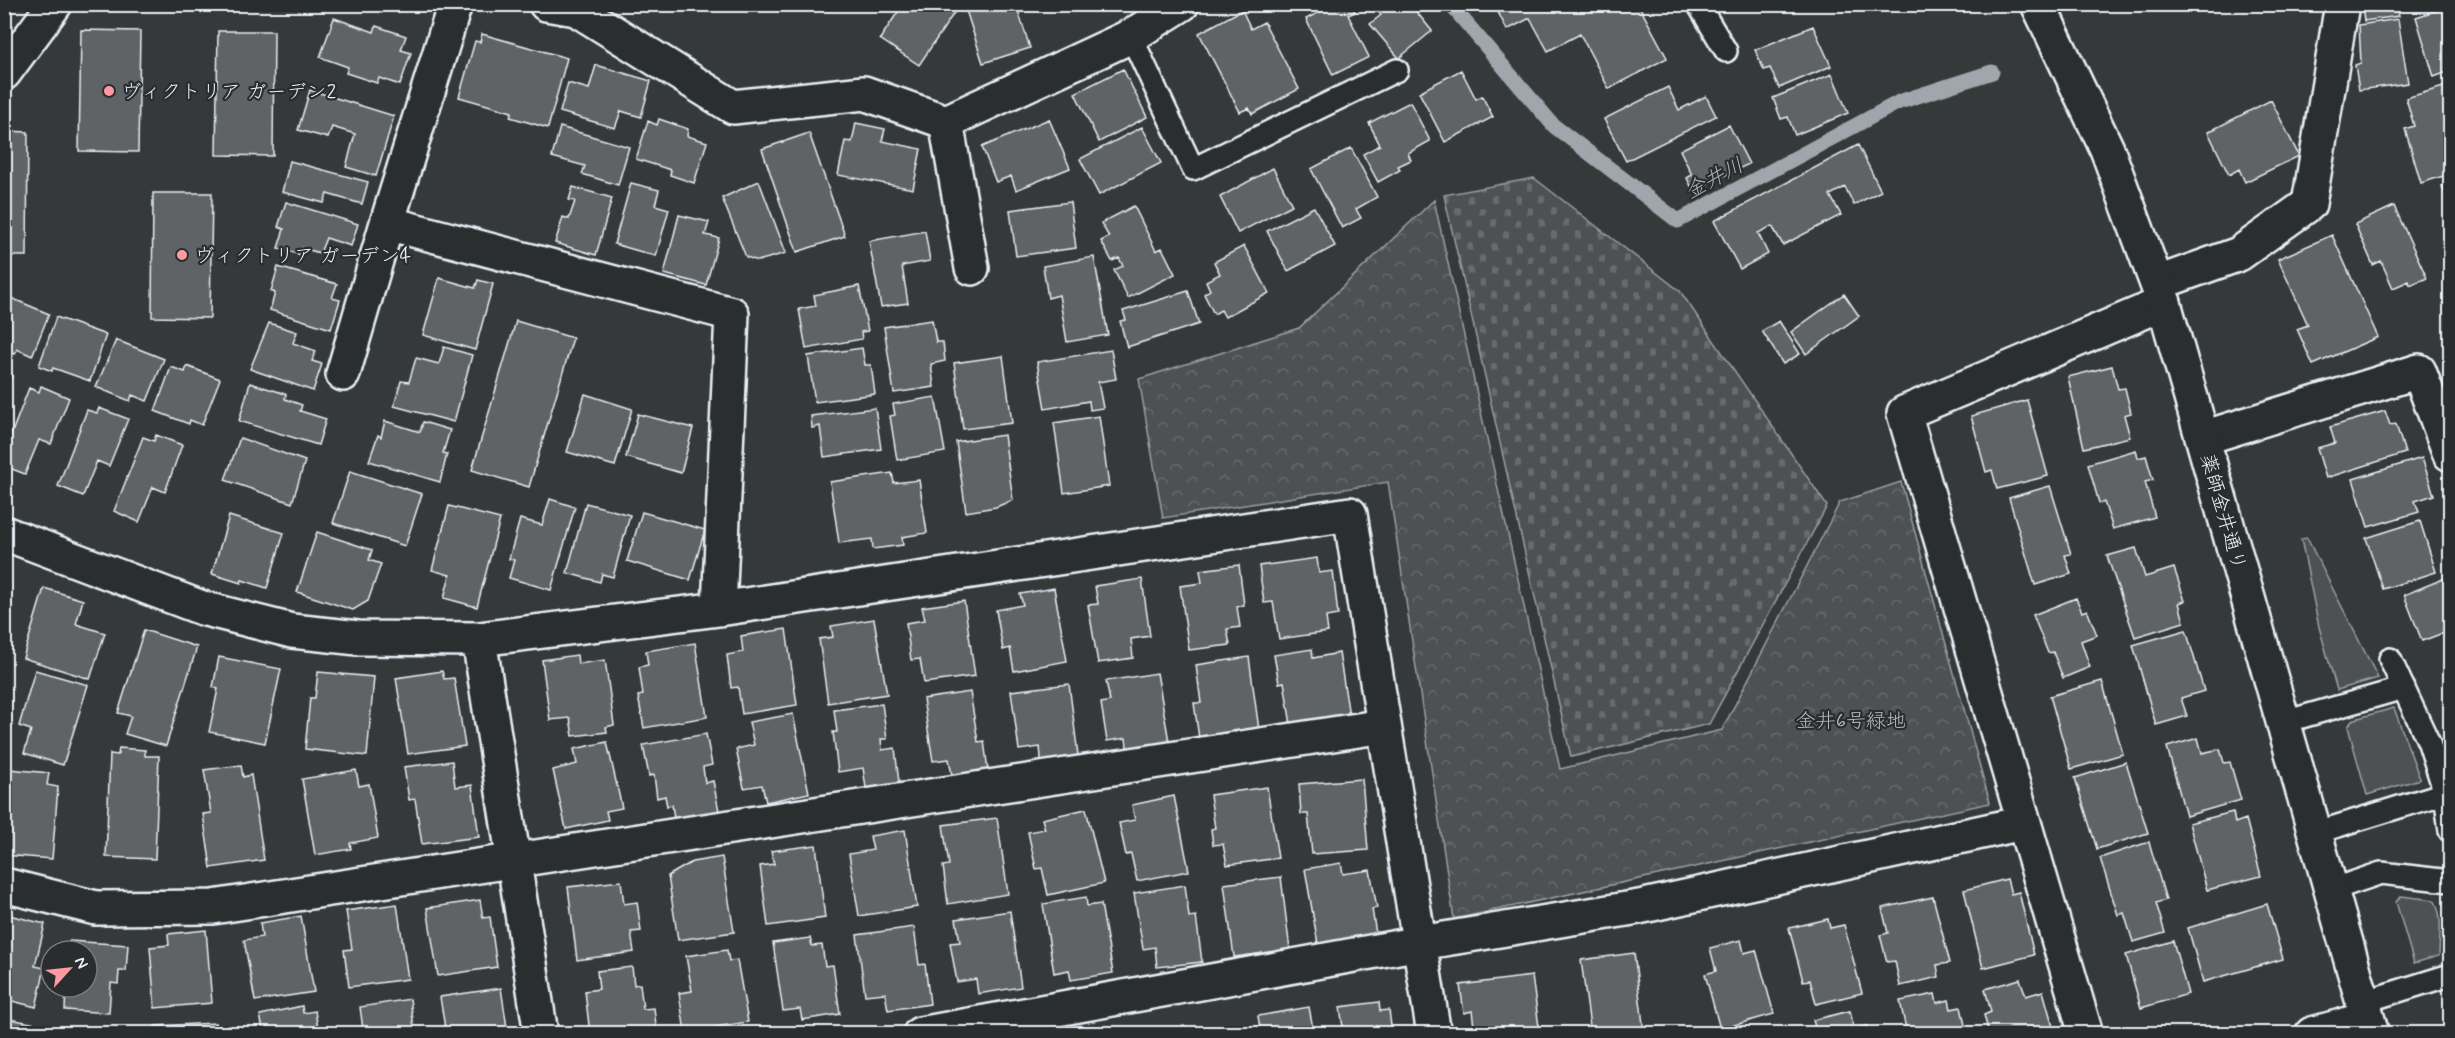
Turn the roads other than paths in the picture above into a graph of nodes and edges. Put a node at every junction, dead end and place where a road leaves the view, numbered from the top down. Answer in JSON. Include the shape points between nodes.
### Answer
{"nodes":[{"id":1,"x":55,"y":4,"type":"edge"},
{"id":2,"x":455,"y":4,"type":"edge"},
{"id":3,"x":546,"y":4,"type":"edge"},
{"id":4,"x":1182,"y":4,"type":"edge"},
{"id":5,"x":1698,"y":4,"type":"edge"},
{"id":6,"x":2038,"y":4,"type":"edge"},
{"id":7,"x":2342,"y":4,"type":"edge"},
{"id":8,"x":1131,"y":36,"type":"junction"},
{"id":9,"x":1726,"y":51,"type":"dead end"},
{"id":10,"x":1397,"y":70,"type":"dead end"},
{"id":11,"x":4,"y":73,"type":"edge"},
{"id":12,"x":946,"y":122,"type":"junction"},
{"id":13,"x":387,"y":223,"type":"junction"},
{"id":14,"x":972,"y":268,"type":"dead end"},
{"id":15,"x":2161,"y":293,"type":"junction"},
{"id":16,"x":344,"y":374,"type":"dead end"},
{"id":17,"x":2203,"y":438,"type":"junction"},
{"id":18,"x":2451,"y":454,"type":"edge"},
{"id":19,"x":4,"y":533,"type":"edge"},
{"id":20,"x":719,"y":609,"type":"junction"},
{"id":21,"x":479,"y":639,"type":"junction"},
{"id":22,"x":2390,"y":659,"type":"dead end"},
{"id":23,"x":2404,"y":688,"type":"junction"},
{"id":24,"x":2284,"y":722,"type":"junction"},
{"id":25,"x":1384,"y":726,"type":"junction"},
{"id":26,"x":2445,"y":794,"type":"junction"},
{"id":27,"x":2023,"y":823,"type":"junction"},
{"id":28,"x":2451,"y":831,"type":"edge"},
{"id":29,"x":2315,"y":833,"type":"junction"},
{"id":30,"x":514,"y":861,"type":"junction"},
{"id":31,"x":2451,"y":881,"type":"edge"},
{"id":32,"x":4,"y":885,"type":"edge"},
{"id":33,"x":2331,"y":890,"type":"junction"},
{"id":34,"x":1420,"y":943,"type":"junction"},
{"id":35,"x":2451,"y":975,"type":"edge"},
{"id":36,"x":2367,"y":1018,"type":"edge"},
{"id":37,"x":541,"y":1034,"type":"edge"},
{"id":38,"x":920,"y":1034,"type":"edge"},
{"id":39,"x":1434,"y":1034,"type":"edge"},
{"id":40,"x":2086,"y":1034,"type":"edge"},
{"id":41,"x":2312,"y":1034,"type":"edge"}],
"edges":[{"from":1,"to":11,"type":"street"},
{"from":2,"to":13,"type":"street"},
{"from":3,"to":12,"type":"street","via":[[576,9],[733,107],[864,93]]},
{"from":4,"to":8,"type":"street"},
{"from":5,"to":9,"type":"lane"},
{"from":6,"to":15,"type":"street","name":"薬師金井通り","via":[[2107,149]]},
{"from":7,"to":15,"type":"street","via":[[2309,204],[2239,254]]},
{"from":8,"to":10,"type":"lane","via":[[1193,169]]},
{"from":8,"to":12,"type":"street"},
{"from":12,"to":14,"type":"street"},
{"from":13,"to":16,"type":"street"},
{"from":13,"to":20,"type":"street","via":[[732,314]]},
{"from":15,"to":17,"type":"street","name":"薬師金井通り"},
{"from":15,"to":27,"type":"street","via":[[1904,413]]},
{"from":17,"to":18,"type":"street","via":[[2419,371]]},
{"from":17,"to":24,"type":"street","name":"薬師金井通り"},
{"from":19,"to":21,"type":"street","via":[[202,608],[292,631],[358,638]]},
{"from":20,"to":21,"type":"street"},
{"from":20,"to":25,"type":"street","via":[[1350,514]]},
{"from":21,"to":30,"type":"street"},
{"from":22,"to":23,"type":"lane"},
{"from":23,"to":24,"type":"lane"},
{"from":23,"to":26,"type":"lane","via":[[2429,743]]},
{"from":24,"to":29,"type":"street","name":"薬師金井通り"},
{"from":25,"to":30,"type":"street"},
{"from":25,"to":34,"type":"street"},
{"from":26,"to":28,"type":"lane"},
{"from":26,"to":29,"type":"lane"},
{"from":27,"to":34,"type":"street","via":[[1639,907]]},
{"from":27,"to":40,"type":"street"},
{"from":29,"to":33,"type":"street","name":"薬師金井通り"},
{"from":30,"to":32,"type":"street","via":[[213,907],[96,908]]},
{"from":30,"to":37,"type":"street"},
{"from":31,"to":33,"type":"lane","via":[[2381,873]]},
{"from":33,"to":36,"type":"street","name":"薬師金井通り"},
{"from":34,"to":38,"type":"street"},
{"from":34,"to":39,"type":"street"},
{"from":35,"to":36,"type":"lane"},
{"from":36,"to":41,"type":"street"}]}
